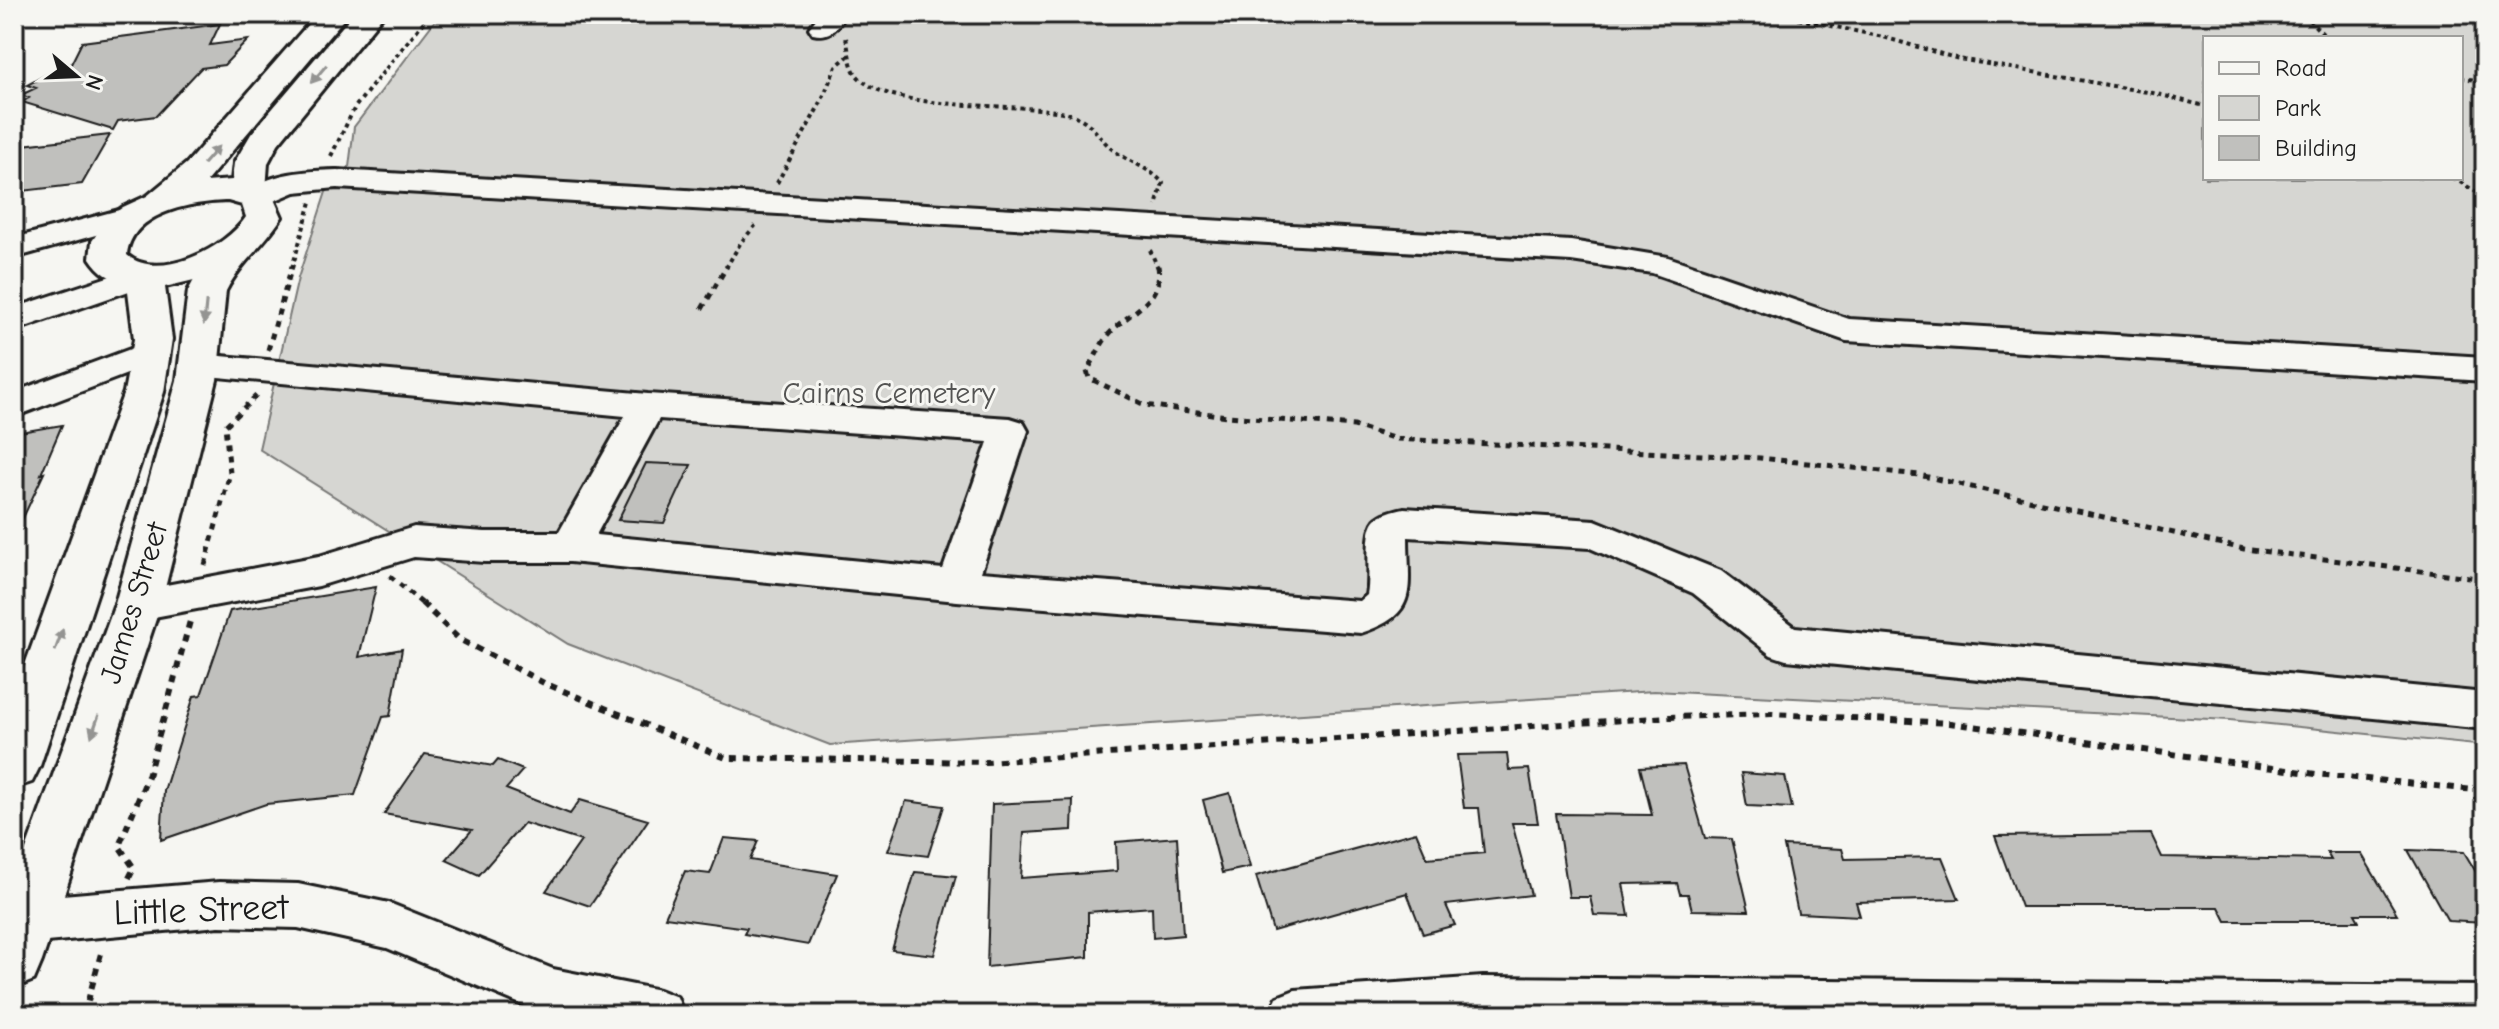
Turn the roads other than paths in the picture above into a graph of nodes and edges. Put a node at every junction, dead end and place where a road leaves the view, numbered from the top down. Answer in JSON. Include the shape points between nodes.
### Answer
{"nodes":[{"id":1,"x":333,"y":14,"type":"edge"},
{"id":2,"x":369,"y":14,"type":"edge"},
{"id":3,"x":253,"y":196,"type":"junction"},
{"id":4,"x":145,"y":210,"type":"junction"},
{"id":5,"x":239,"y":246,"type":"junction"},
{"id":6,"x":14,"y":248,"type":"edge"},
{"id":7,"x":14,"y":254,"type":"edge"},
{"id":8,"x":126,"y":266,"type":"junction"},
{"id":9,"x":14,"y":313,"type":"edge"},
{"id":10,"x":14,"y":320,"type":"edge"},
{"id":11,"x":152,"y":352,"type":"junction"},
{"id":12,"x":199,"y":366,"type":"junction"},
{"id":13,"x":2485,"y":369,"type":"edge"},
{"id":14,"x":14,"y":405,"type":"edge"},
{"id":15,"x":648,"y":406,"type":"junction"},
{"id":16,"x":570,"y":547,"type":"junction"},
{"id":17,"x":957,"y":586,"type":"junction"},
{"id":18,"x":138,"y":604,"type":"junction"},
{"id":19,"x":2485,"y":711,"type":"edge"},
{"id":20,"x":14,"y":766,"type":"edge"},
{"id":21,"x":18,"y":935,"type":"edge"},
{"id":22,"x":2485,"y":1011,"type":"edge"},
{"id":23,"x":659,"y":1015,"type":"edge"},
{"id":24,"x":1303,"y":1015,"type":"edge"}],
"edges":[{"from":4,"to":1,"type":"main road","one_way":true,"via":[[199,170]]},
{"from":2,"to":3,"type":"main road","one_way":true,"via":[[263,141],[251,163]]},
{"from":3,"to":4,"type":"main road","via":[[231,190],[199,192]]},
{"from":3,"to":5,"type":"main road","name":"James Street","via":[[264,217]]},
{"from":3,"to":13,"type":"street","via":[[319,180],[1571,251],[1657,264],[1846,330]]},
{"from":4,"to":6,"type":"street"},
{"from":4,"to":8,"type":"main road","via":[[112,236],[107,247]]},
{"from":5,"to":8,"type":"main road","via":[[172,273]]},
{"from":5,"to":12,"type":"main road","name":"James Street","one_way":true,"via":[[207,291]]},
{"from":7,"to":8,"type":"street","via":[[46,253]]},
{"from":8,"to":9,"type":"street"},
{"from":8,"to":10,"type":"street"},
{"from":8,"to":11,"type":"main road","name":"James Street","via":[[153,326]]},
{"from":11,"to":14,"type":"street"},
{"from":20,"to":11,"type":"main road","name":"James Street","one_way":true,"via":[[134,428]]},
{"from":12,"to":15,"type":"street"},
{"from":12,"to":18,"type":"main road","name":"James Street"},
{"from":15,"to":16,"type":"street"},
{"from":15,"to":17,"type":"street","via":[[1010,431]]},
{"from":16,"to":17,"type":"street"},
{"from":16,"to":18,"type":"street","via":[[414,542],[319,571]]},
{"from":17,"to":19,"type":"street","via":[[1361,617],[1381,608],[1390,592],[1390,528],[1404,522],[1595,534],[1707,582],[1786,643]]},
{"from":18,"to":21,"type":"main road","name":"James Street","one_way":true},
{"from":21,"to":23,"type":"street","name":"Little Street","via":[[113,911],[249,903],[315,909],[389,926],[553,993]]},
{"from":22,"to":24,"type":"street","via":[[1483,1001]]}]}
